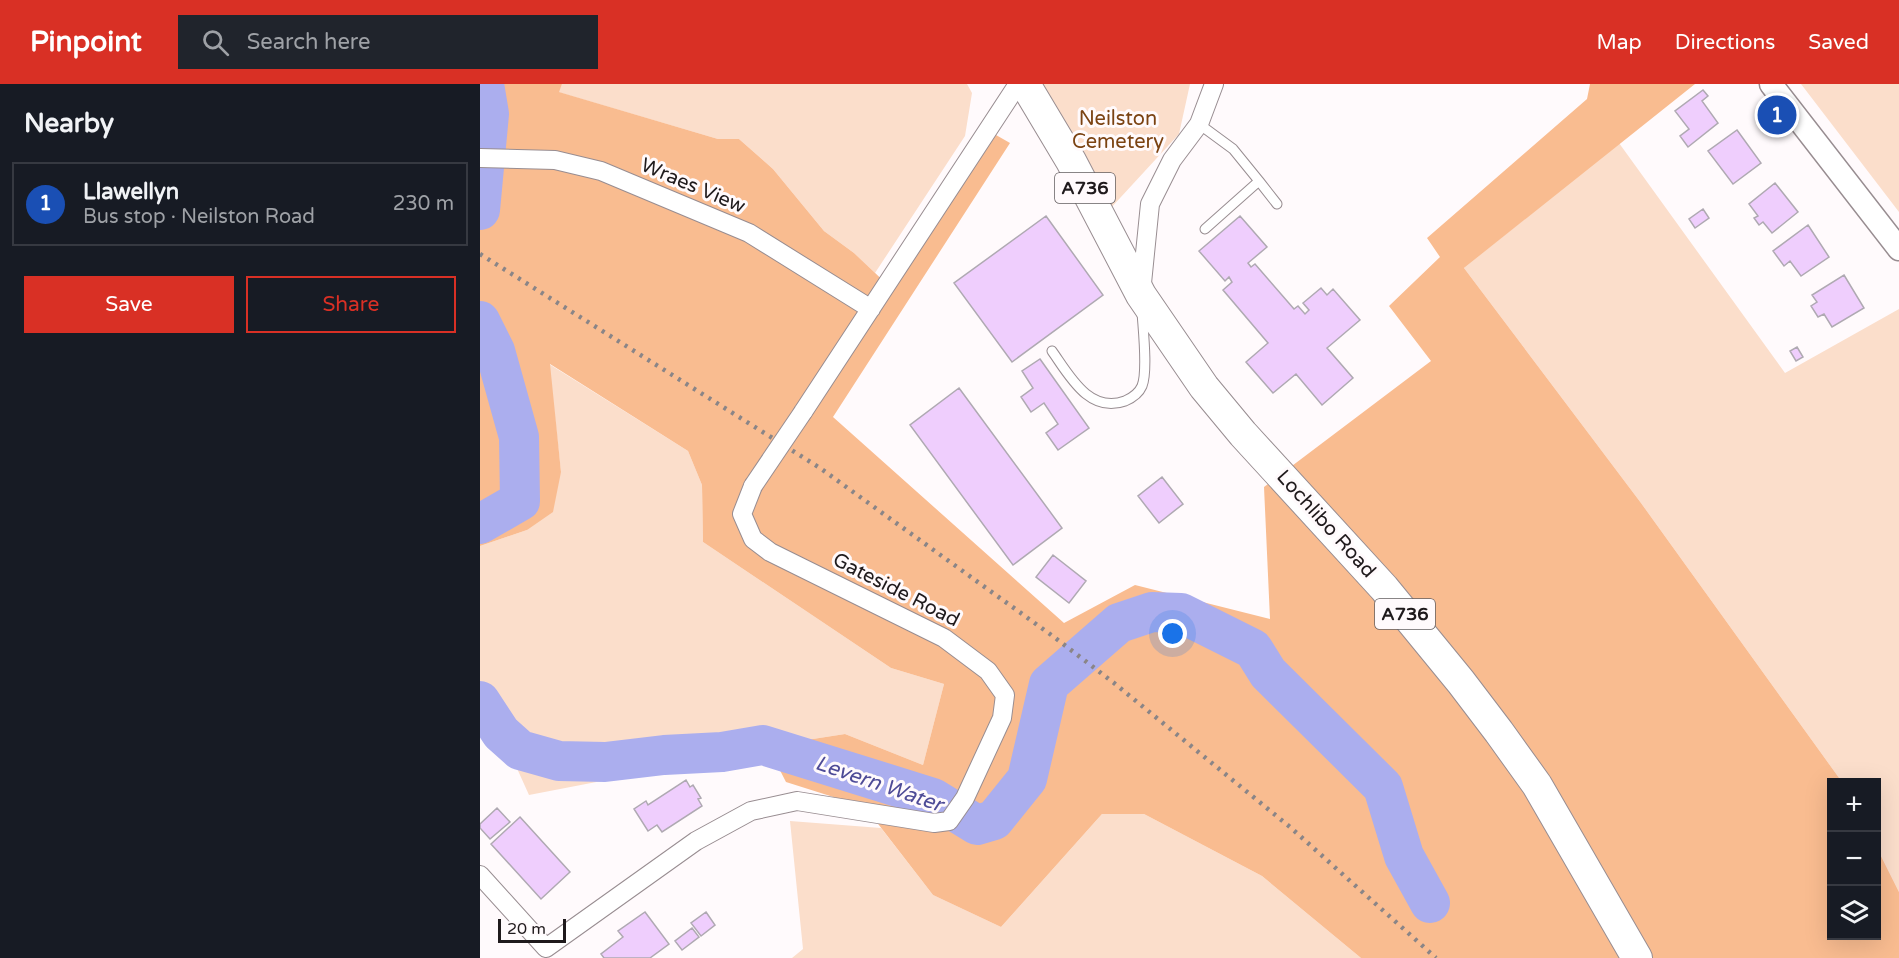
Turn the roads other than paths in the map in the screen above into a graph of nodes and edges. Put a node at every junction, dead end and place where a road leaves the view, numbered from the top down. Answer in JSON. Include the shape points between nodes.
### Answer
{"nodes":[{"id":1,"x":1018,"y":84,"type":"edge"},
{"id":2,"x":1025,"y":84,"type":"edge"},
{"id":3,"x":1214,"y":84,"type":"edge"},
{"id":4,"x":1771,"y":84,"type":"edge"},
{"id":5,"x":1199,"y":124,"type":"junction"},
{"id":6,"x":480,"y":158,"type":"edge"},
{"id":7,"x":1259,"y":181,"type":"junction"},
{"id":8,"x":1277,"y":204,"type":"dead end"},
{"id":9,"x":1205,"y":229,"type":"dead end"},
{"id":10,"x":1899,"y":249,"type":"edge"},
{"id":11,"x":1141,"y":295,"type":"junction"},
{"id":12,"x":871,"y":309,"type":"junction"},
{"id":13,"x":1052,"y":351,"type":"dead end"},
{"id":14,"x":480,"y":875,"type":"edge"},
{"id":15,"x":550,"y":953,"type":"edge"},
{"id":16,"x":1637,"y":958,"type":"edge"}],
"edges":[{"from":1,"to":12,"type":"street","name":"Gateside Road"},
{"from":2,"to":11,"type":"main road","name":"Lochlibo Road","number":"A736","via":[[1071,161]]},
{"from":3,"to":5,"type":"street"},
{"from":4,"to":10,"type":"street"},
{"from":5,"to":7,"type":"lane","via":[[1233,149]]},
{"from":5,"to":11,"type":"street","via":[[1172,160],[1150,204]]},
{"from":6,"to":12,"type":"street","name":"Wraes View","via":[[555,160],[601,171],[749,234]]},
{"from":7,"to":8,"type":"lane"},
{"from":7,"to":9,"type":"lane"},
{"from":11,"to":13,"type":"lane","via":[[1145,360],[1142,386],[1132,398],[1104,403],[1090,399]]},
{"from":11,"to":16,"type":"main road","name":"Lochlibo Road","number":"A736","via":[[1204,387],[1384,588],[1499,732],[1537,785]]},
{"from":12,"to":15,"type":"street","name":"Gateside Road","bridge":true,"via":[[753,486],[742,514],[753,539],[770,552],[944,638],[988,671],[1005,695],[1002,718],[965,798],[949,821],[934,823],[797,801],[751,811],[696,841]]},
{"from":14,"to":15,"type":"street","name":"Gateside Road"}]}
